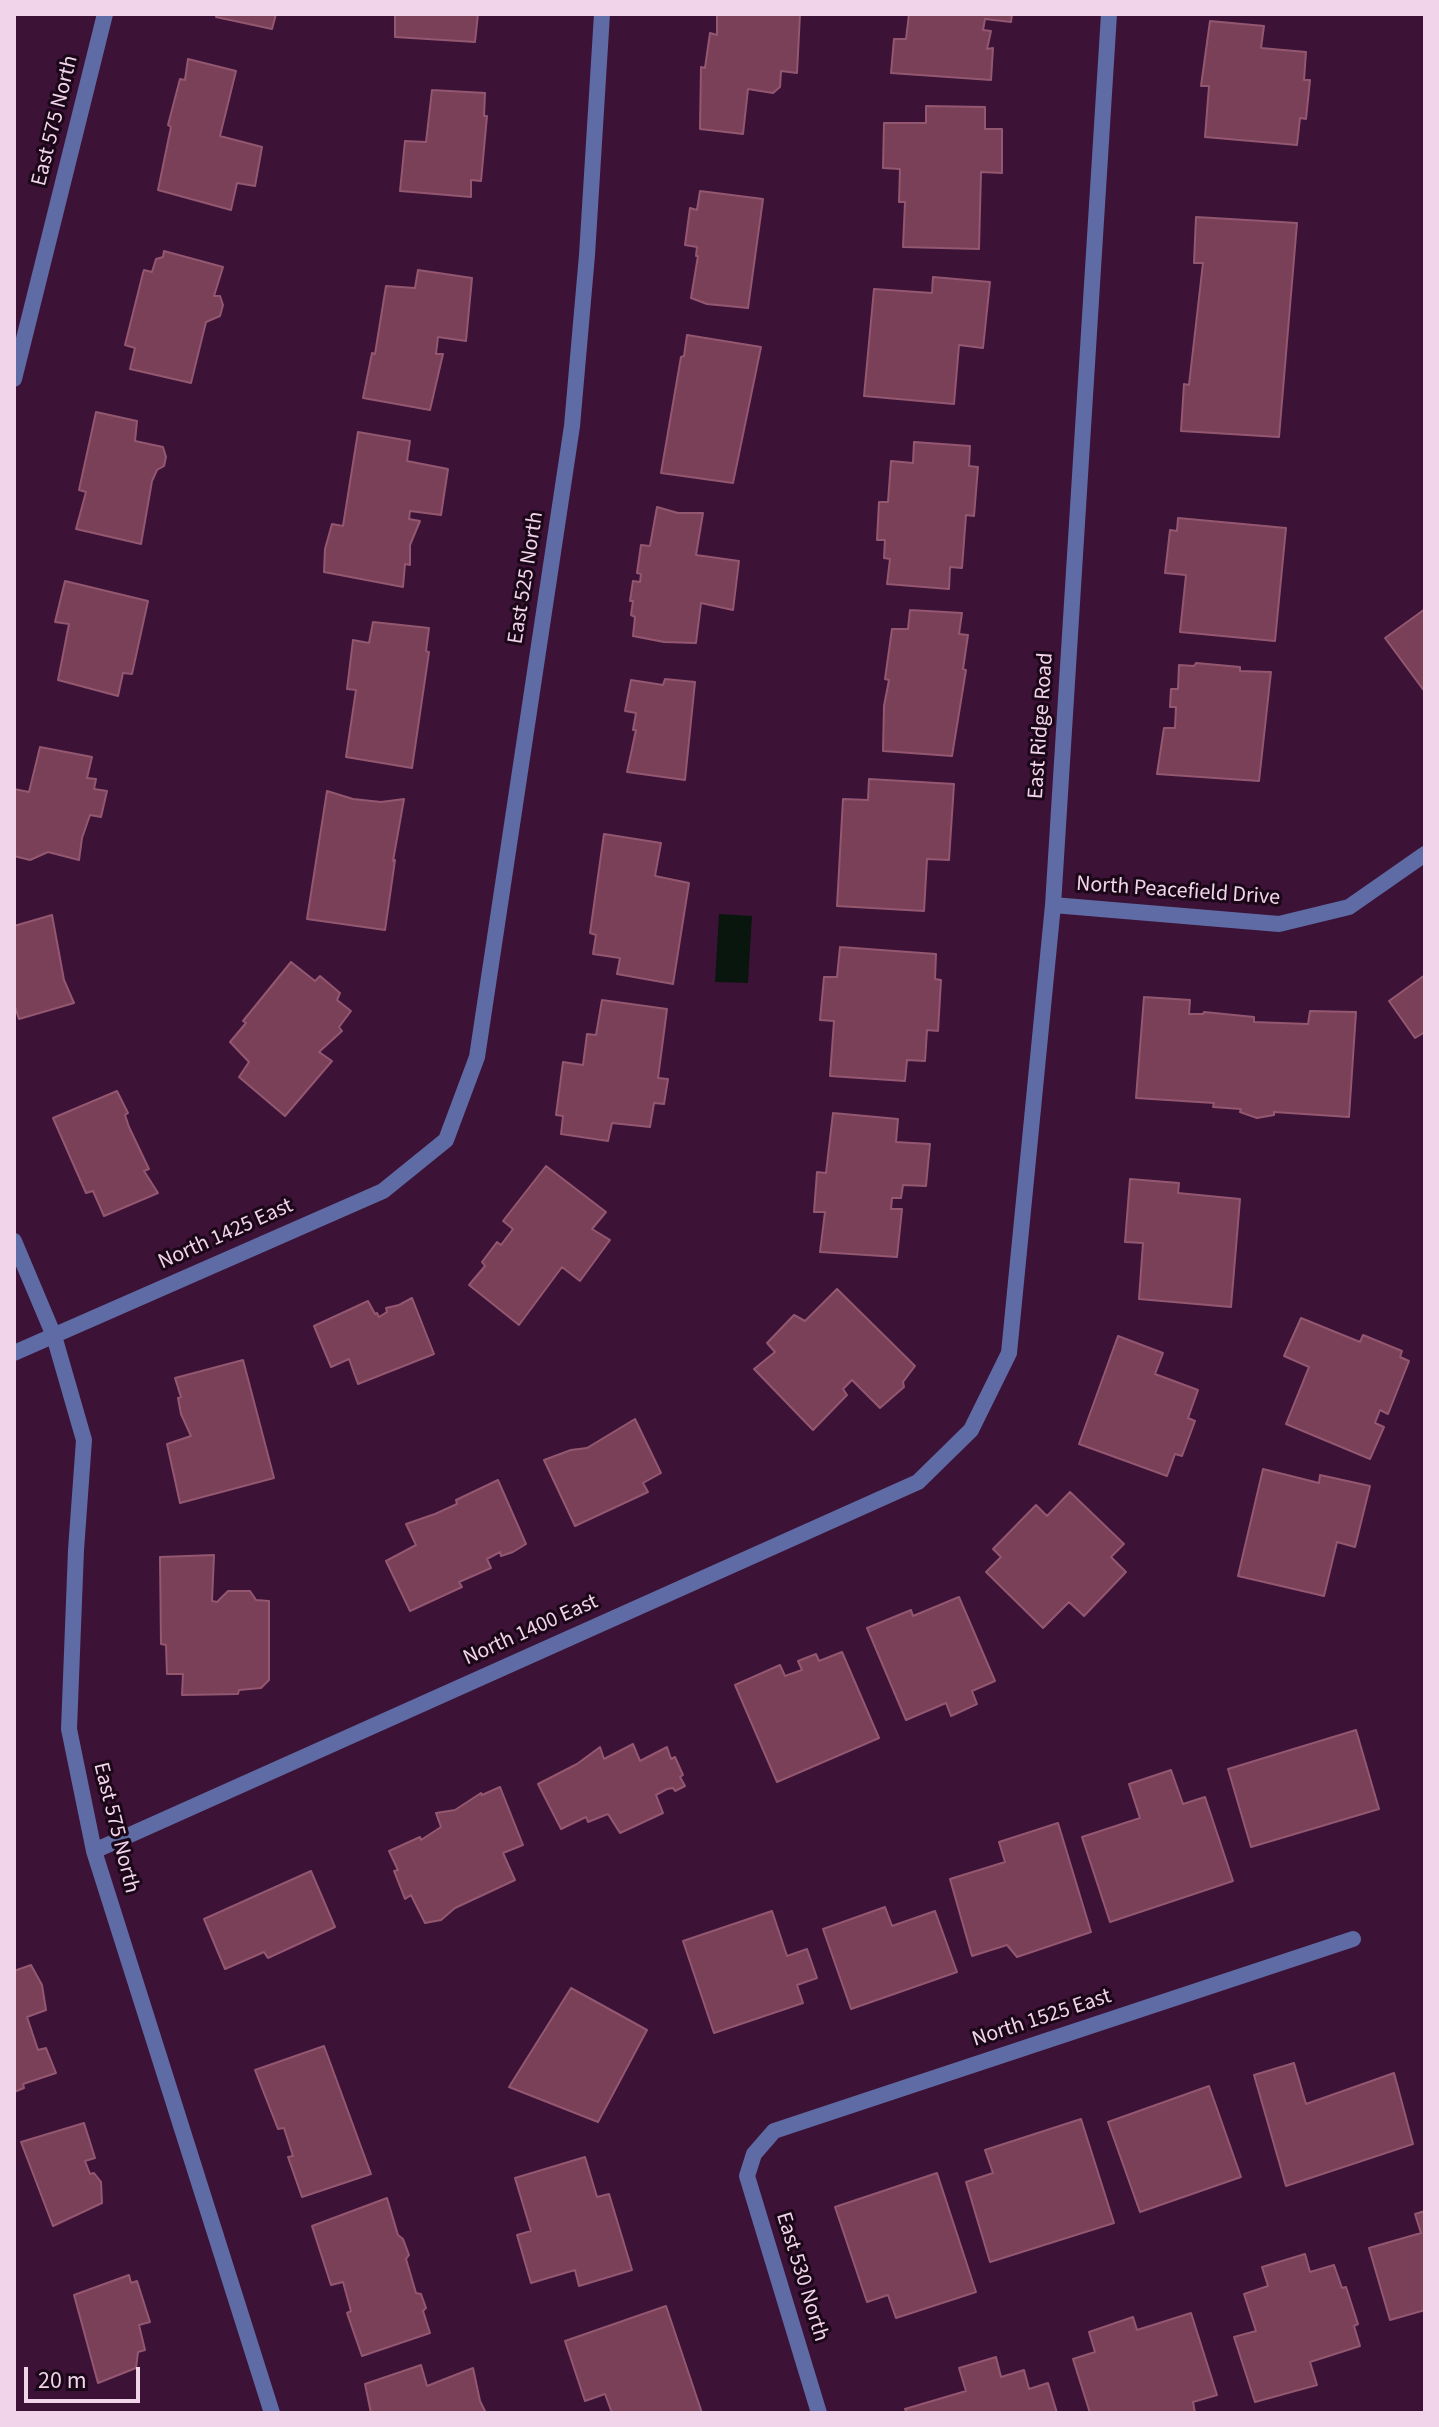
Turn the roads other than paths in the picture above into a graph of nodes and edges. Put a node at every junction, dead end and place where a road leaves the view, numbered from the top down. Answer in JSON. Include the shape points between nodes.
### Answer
{"nodes":[{"id":1,"x":105,"y":14,"type":"edge"},
{"id":2,"x":602,"y":14,"type":"edge"},
{"id":3,"x":1109,"y":14,"type":"edge"},
{"id":4,"x":14,"y":379,"type":"edge"},
{"id":5,"x":1425,"y":854,"type":"edge"},
{"id":6,"x":1053,"y":905,"type":"junction"},
{"id":7,"x":446,"y":1140,"type":"joint"},
{"id":8,"x":14,"y":1241,"type":"edge"},
{"id":9,"x":54,"y":1336,"type":"junction"},
{"id":10,"x":14,"y":1353,"type":"edge"},
{"id":11,"x":971,"y":1430,"type":"joint"},
{"id":12,"x":94,"y":1851,"type":"junction"},
{"id":13,"x":1353,"y":1939,"type":"dead end"},
{"id":14,"x":754,"y":2154,"type":"joint"},
{"id":15,"x":272,"y":2413,"type":"edge"},
{"id":16,"x":819,"y":2413,"type":"edge"}],
"edges":[{"from":1,"to":4,"type":"street","name":"East 575 North"},
{"from":2,"to":7,"type":"street","name":"East 525 North","via":[[572,426],[477,1057]]},
{"from":3,"to":6,"type":"street","name":"East Ridge Road"},
{"from":5,"to":6,"type":"street","name":"North Peacefield Drive","via":[[1349,907],[1279,924]]},
{"from":6,"to":11,"type":"street","name":"East Ridge Road","via":[[1009,1353]]},
{"from":7,"to":9,"type":"street","name":"North 1425 East","via":[[383,1191]]},
{"from":8,"to":9,"type":"street","name":"East 575 North"},
{"from":9,"to":10,"type":"street","name":"North 1425 East"},
{"from":9,"to":12,"type":"street","name":"East 575 North","via":[[84,1440],[69,1729]]},
{"from":11,"to":12,"type":"street","name":"North 1400 East","via":[[918,1482]]},
{"from":12,"to":15,"type":"street","name":"East 575 North"},
{"from":13,"to":14,"type":"street","name":"North 1525 East","via":[[774,2131]]},
{"from":14,"to":16,"type":"street","name":"East 530 North","via":[[747,2176]]}]}
